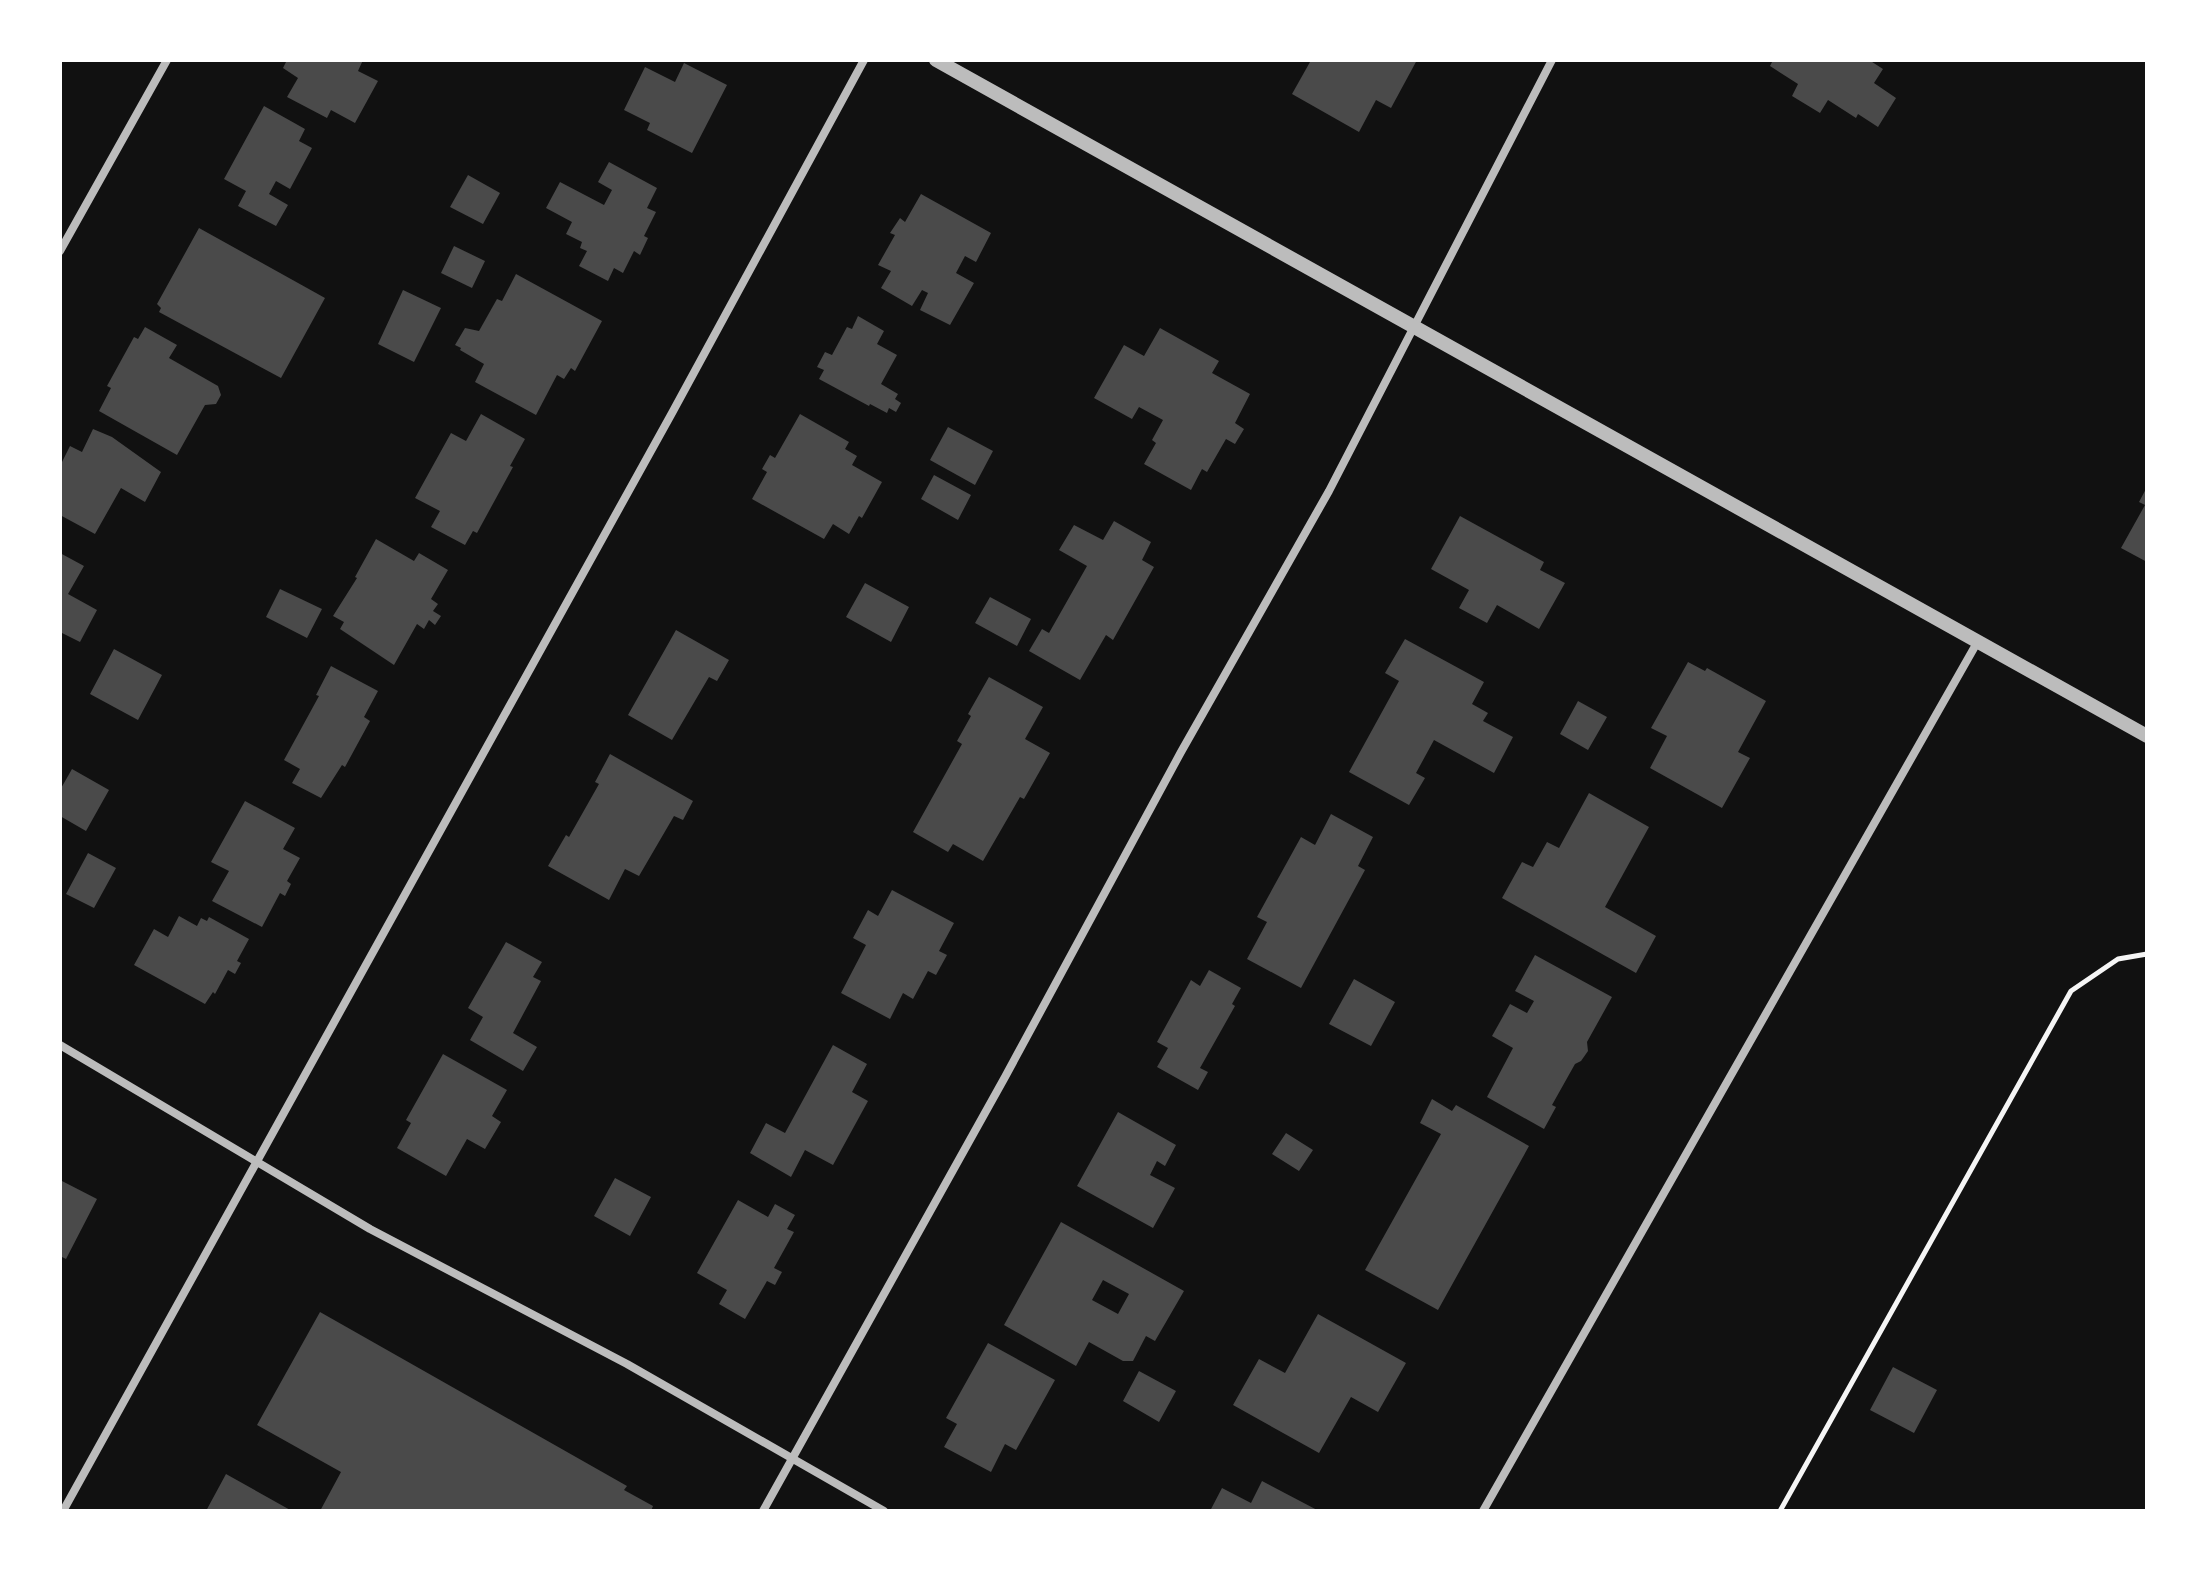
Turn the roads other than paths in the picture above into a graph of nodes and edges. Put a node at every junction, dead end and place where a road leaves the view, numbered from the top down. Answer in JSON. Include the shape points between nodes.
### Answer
{"nodes":[{"id":1,"x":167,"y":60,"type":"edge"},
{"id":2,"x":864,"y":60,"type":"edge"},
{"id":3,"x":936,"y":60,"type":"edge"},
{"id":4,"x":1552,"y":60,"type":"edge"},
{"id":5,"x":60,"y":251,"type":"edge"},
{"id":6,"x":1415,"y":327,"type":"junction"},
{"id":7,"x":1978,"y":641,"type":"junction"},
{"id":8,"x":2147,"y":736,"type":"edge"},
{"id":9,"x":60,"y":1045,"type":"edge"},
{"id":10,"x":256,"y":1161,"type":"junction"},
{"id":11,"x":791,"y":1460,"type":"junction"},
{"id":12,"x":63,"y":1511,"type":"edge"},
{"id":13,"x":763,"y":1511,"type":"edge"},
{"id":14,"x":884,"y":1511,"type":"edge"},
{"id":15,"x":1483,"y":1511,"type":"edge"}],
"edges":[{"from":1,"to":5,"type":"street"},
{"from":2,"to":10,"type":"street"},
{"from":3,"to":6,"type":"street"},
{"from":4,"to":6,"type":"street"},
{"from":6,"to":7,"type":"street"},
{"from":6,"to":11,"type":"street"},
{"from":7,"to":8,"type":"street"},
{"from":7,"to":15,"type":"street"},
{"from":9,"to":10,"type":"street"},
{"from":10,"to":11,"type":"street"},
{"from":10,"to":12,"type":"street"},
{"from":11,"to":13,"type":"street"},
{"from":11,"to":14,"type":"street"}]}
